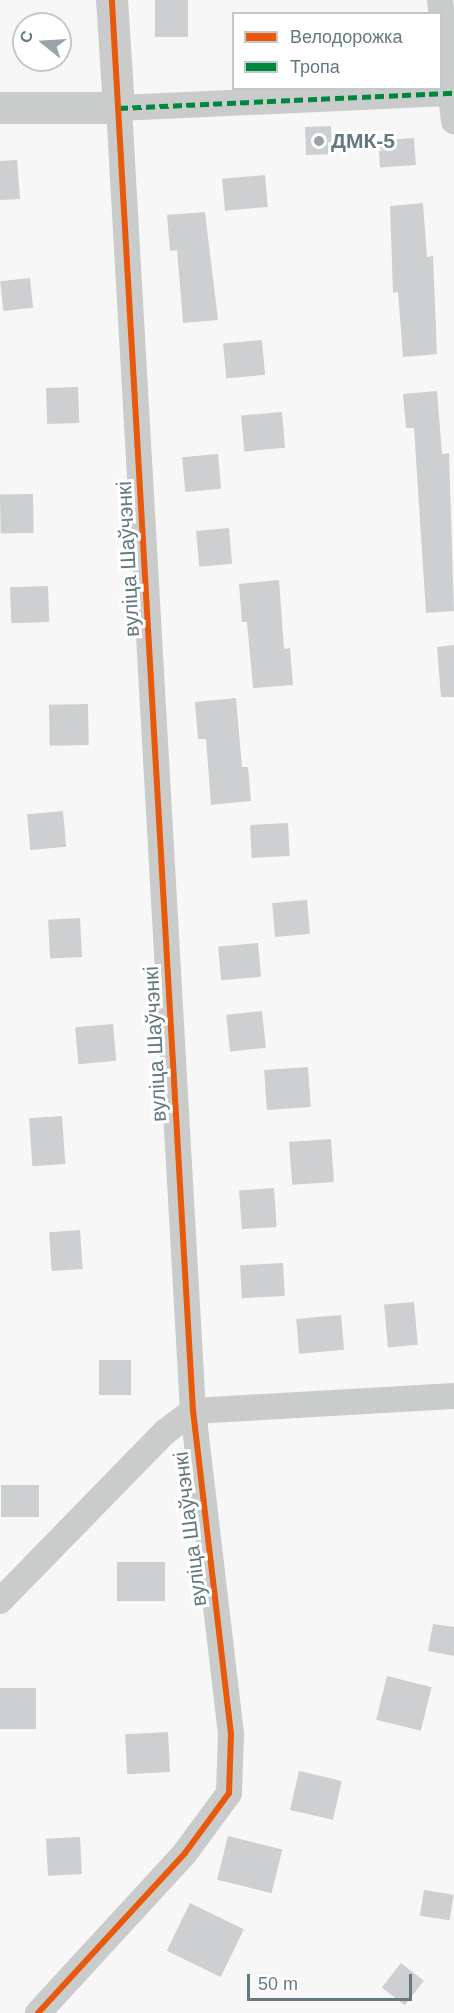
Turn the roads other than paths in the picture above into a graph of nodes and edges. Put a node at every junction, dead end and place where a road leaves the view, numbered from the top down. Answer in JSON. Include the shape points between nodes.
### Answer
{"nodes":[{"id":1,"x":112,"y":0,"type":"edge"},
{"id":2,"x":442,"y":16,"type":"edge"},
{"id":3,"x":452,"y":93,"type":"edge"},
{"id":4,"x":0,"y":108,"type":"edge"},
{"id":5,"x":119,"y":108,"type":"junction"},
{"id":6,"x":454,"y":121,"type":"edge"},
{"id":7,"x":454,"y":1396,"type":"edge"},
{"id":8,"x":193,"y":1412,"type":"junction"},
{"id":9,"x":0,"y":1601,"type":"edge"},
{"id":10,"x":38,"y":2013,"type":"edge"}],
"edges":[{"from":1,"to":5,"type":"street","name":"вуліца Шаўчэнкі"},
{"from":2,"to":3,"type":"street"},
{"from":3,"to":5,"type":"street"},
{"from":3,"to":6,"type":"street"},
{"from":4,"to":5,"type":"street"},
{"from":5,"to":8,"type":"street","name":"вуліца Шаўчэнкі"},
{"from":7,"to":8,"type":"street"},
{"from":8,"to":9,"type":"street","via":[[165,1432]]},
{"from":8,"to":10,"type":"street","name":"вуліца Шаўчэнкі","via":[[231,1734],[229,1793],[185,1853]]}]}
